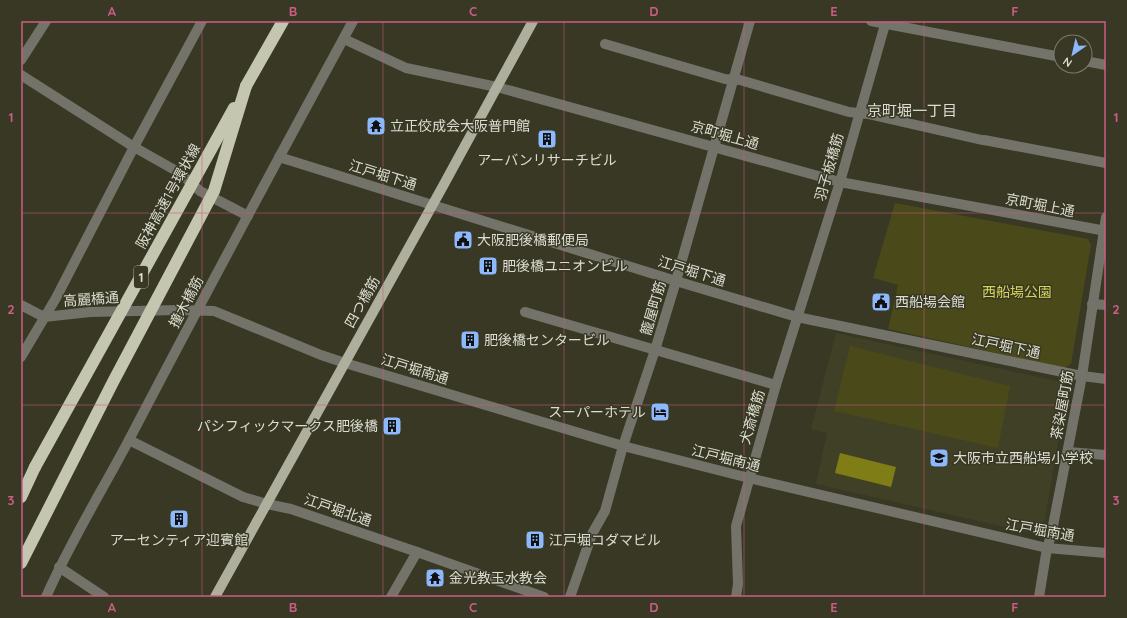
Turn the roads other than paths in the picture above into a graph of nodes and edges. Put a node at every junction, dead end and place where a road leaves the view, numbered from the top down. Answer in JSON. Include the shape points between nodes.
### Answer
{"nodes":[{"id":1,"x":46,"y":21,"type":"edge"},
{"id":2,"x":202,"y":21,"type":"edge"},
{"id":3,"x":284,"y":21,"type":"edge"},
{"id":4,"x":354,"y":21,"type":"edge"},
{"id":5,"x":533,"y":21,"type":"edge"},
{"id":6,"x":750,"y":21,"type":"edge"},
{"id":7,"x":871,"y":21,"type":"edge"},
{"id":8,"x":885,"y":23,"type":"edge"},
{"id":9,"x":344,"y":39,"type":"junction"},
{"id":10,"x":605,"y":44,"type":"dead end"},
{"id":11,"x":1053,"y":55,"type":"edge"},
{"id":12,"x":21,"y":60,"type":"edge"},
{"id":13,"x":1093,"y":63,"type":"edge"},
{"id":14,"x":1106,"y":65,"type":"edge"},
{"id":15,"x":21,"y":75,"type":"edge"},
{"id":16,"x":733,"y":79,"type":"junction"},
{"id":17,"x":246,"y":86,"type":"junction"},
{"id":18,"x":497,"y":87,"type":"junction"},
{"id":19,"x":859,"y":113,"type":"junction"},
{"id":20,"x":134,"y":147,"type":"junction"},
{"id":21,"x":714,"y":147,"type":"junction"},
{"id":22,"x":279,"y":157,"type":"junction"},
{"id":23,"x":1106,"y":163,"type":"edge"},
{"id":24,"x":840,"y":182,"type":"junction"},
{"id":25,"x":433,"y":205,"type":"junction"},
{"id":26,"x":248,"y":216,"type":"junction"},
{"id":27,"x":1106,"y":217,"type":"edge"},
{"id":28,"x":1105,"y":231,"type":"edge"},
{"id":29,"x":676,"y":281,"type":"junction"},
{"id":30,"x":1092,"y":304,"type":"junction"},
{"id":31,"x":21,"y":305,"type":"edge"},
{"id":32,"x":1106,"y":305,"type":"edge"},
{"id":33,"x":197,"y":310,"type":"junction"},
{"id":34,"x":525,"y":312,"type":"dead end"},
{"id":35,"x":44,"y":317,"type":"junction"},
{"id":36,"x":797,"y":317,"type":"junction"},
{"id":37,"x":655,"y":350,"type":"junction"},
{"id":38,"x":21,"y":357,"type":"edge"},
{"id":39,"x":345,"y":363,"type":"junction"},
{"id":40,"x":1082,"y":376,"type":"junction"},
{"id":41,"x":1106,"y":379,"type":"edge"},
{"id":42,"x":776,"y":385,"type":"junction"},
{"id":43,"x":129,"y":440,"type":"junction"},
{"id":44,"x":623,"y":446,"type":"junction"},
{"id":45,"x":1068,"y":452,"type":"junction"},
{"id":46,"x":1106,"y":455,"type":"edge"},
{"id":47,"x":35,"y":467,"type":"junction"},
{"id":48,"x":750,"y":478,"type":"junction"},
{"id":49,"x":21,"y":491,"type":"edge"},
{"id":50,"x":21,"y":497,"type":"edge"},
{"id":51,"x":267,"y":504,"type":"junction"},
{"id":52,"x":1047,"y":548,"type":"junction"},
{"id":53,"x":417,"y":552,"type":"junction"},
{"id":54,"x":1106,"y":553,"type":"edge"},
{"id":55,"x":21,"y":563,"type":"edge"},
{"id":56,"x":59,"y":567,"type":"junction"},
{"id":57,"x":46,"y":597,"type":"edge"},
{"id":58,"x":104,"y":597,"type":"edge"},
{"id":59,"x":215,"y":597,"type":"edge"},
{"id":60,"x":391,"y":597,"type":"edge"},
{"id":61,"x":544,"y":597,"type":"edge"},
{"id":62,"x":570,"y":597,"type":"edge"},
{"id":63,"x":736,"y":597,"type":"edge"},
{"id":64,"x":1039,"y":597,"type":"edge"}],
"edges":[{"from":1,"to":12,"type":"street"},
{"from":2,"to":20,"type":"street"},
{"from":3,"to":17,"type":"highway","name":"阪神高速1号環状線","number":"1"},
{"from":4,"to":9,"type":"street","name":"撞木橋筋"},
{"from":5,"to":18,"type":"main road","name":"四つ橋筋"},
{"from":6,"to":16,"type":"street","name":"籠屋町筋"},
{"from":7,"to":8,"type":"street"},
{"from":8,"to":11,"type":"street"},
{"from":8,"to":19,"type":"street","name":"羽子板橋筋"},
{"from":9,"to":18,"type":"street","name":"京町堀上通","via":[[406,68]]},
{"from":9,"to":22,"type":"street","name":"撞木橋筋"},
{"from":10,"to":16,"type":"street","via":[[725,79]]},
{"from":13,"to":14,"type":"street"},
{"from":15,"to":20,"type":"street"},
{"from":16,"to":19,"type":"street"},
{"from":16,"to":21,"type":"street","name":"籠屋町筋"},
{"from":17,"to":47,"type":"highway","name":"阪神高速1号環状線","number":"1","bridge":true},
{"from":17,"to":55,"type":"highway","bridge":true,"via":[[214,191]]},
{"from":18,"to":21,"type":"street","name":"京町堀上通"},
{"from":18,"to":25,"type":"main road","name":"四つ橋筋"},
{"from":19,"to":23,"type":"street"},
{"from":19,"to":24,"type":"street","name":"羽子板橋筋"},
{"from":20,"to":26,"type":"street","via":[[180,173],[200,191]]},
{"from":20,"to":35,"type":"street"},
{"from":21,"to":24,"type":"street","name":"京町堀上通"},
{"from":21,"to":29,"type":"street","name":"籠屋町筋"},
{"from":22,"to":25,"type":"street","name":"江戸堀下通"},
{"from":22,"to":26,"type":"street","name":"撞木橋筋"},
{"from":24,"to":28,"type":"street","name":"京町堀上通"},
{"from":24,"to":36,"type":"street","name":"羽子板橋筋"},
{"from":25,"to":29,"type":"street","name":"江戸堀下通"},
{"from":25,"to":39,"type":"main road","name":"四つ橋筋"},
{"from":26,"to":33,"type":"street","name":"撞木橋筋"},
{"from":27,"to":28,"type":"street","name":"茶染屋町筋"},
{"from":28,"to":30,"type":"street","name":"茶染屋町筋"},
{"from":29,"to":36,"type":"street","name":"江戸堀下通"},
{"from":29,"to":37,"type":"street","name":"籠屋町筋"},
{"from":30,"to":32,"type":"street"},
{"from":30,"to":40,"type":"street","name":"茶染屋町筋"},
{"from":31,"to":35,"type":"street","name":"高麗橋通"},
{"from":33,"to":35,"type":"street","name":"高麗橋通","via":[[90,312]]},
{"from":33,"to":39,"type":"street","name":"高麗橋通","via":[[214,311]]},
{"from":33,"to":43,"type":"street","name":"撞木橋筋"},
{"from":34,"to":37,"type":"street"},
{"from":35,"to":38,"type":"street"},
{"from":36,"to":40,"type":"street","name":"江戸堀下通"},
{"from":36,"to":42,"type":"street","name":"犬斎橋筋"},
{"from":37,"to":42,"type":"street"},
{"from":37,"to":44,"type":"street","name":"籠屋町筋"},
{"from":39,"to":44,"type":"street","name":"江戸堀南通"},
{"from":39,"to":51,"type":"main road","name":"四つ橋筋"},
{"from":40,"to":41,"type":"street","name":"江戸堀下通"},
{"from":40,"to":45,"type":"street","name":"茶染屋町筋"},
{"from":42,"to":48,"type":"street","name":"犬斎橋筋"},
{"from":43,"to":51,"type":"street","name":"江戸堀北通","via":[[243,496]]},
{"from":43,"to":56,"type":"street","name":"撞木橋筋"},
{"from":44,"to":48,"type":"street","name":"江戸堀南通"},
{"from":44,"to":62,"type":"street","name":"籠屋町筋","via":[[605,511],[592,534]]},
{"from":45,"to":46,"type":"street"},
{"from":45,"to":52,"type":"street","name":"茶染屋町筋"},
{"from":47,"to":49,"type":"highway","name":"阪神高速1号環状線","number":"1"},
{"from":47,"to":50,"type":"highway"},
{"from":48,"to":52,"type":"street","name":"江戸堀南通"},
{"from":48,"to":63,"type":"street","name":"犬斎橋筋","via":[[736,526]]},
{"from":51,"to":53,"type":"street","name":"江戸堀北通","via":[[291,509]]},
{"from":51,"to":59,"type":"main road","name":"四つ橋筋"},
{"from":52,"to":54,"type":"street","name":"江戸堀南通"},
{"from":52,"to":64,"type":"street","name":"茶染屋町筋"},
{"from":53,"to":60,"type":"street"},
{"from":53,"to":61,"type":"street","name":"江戸堀北通"},
{"from":56,"to":57,"type":"street","name":"撞木橋筋"},
{"from":56,"to":58,"type":"street"}]}
